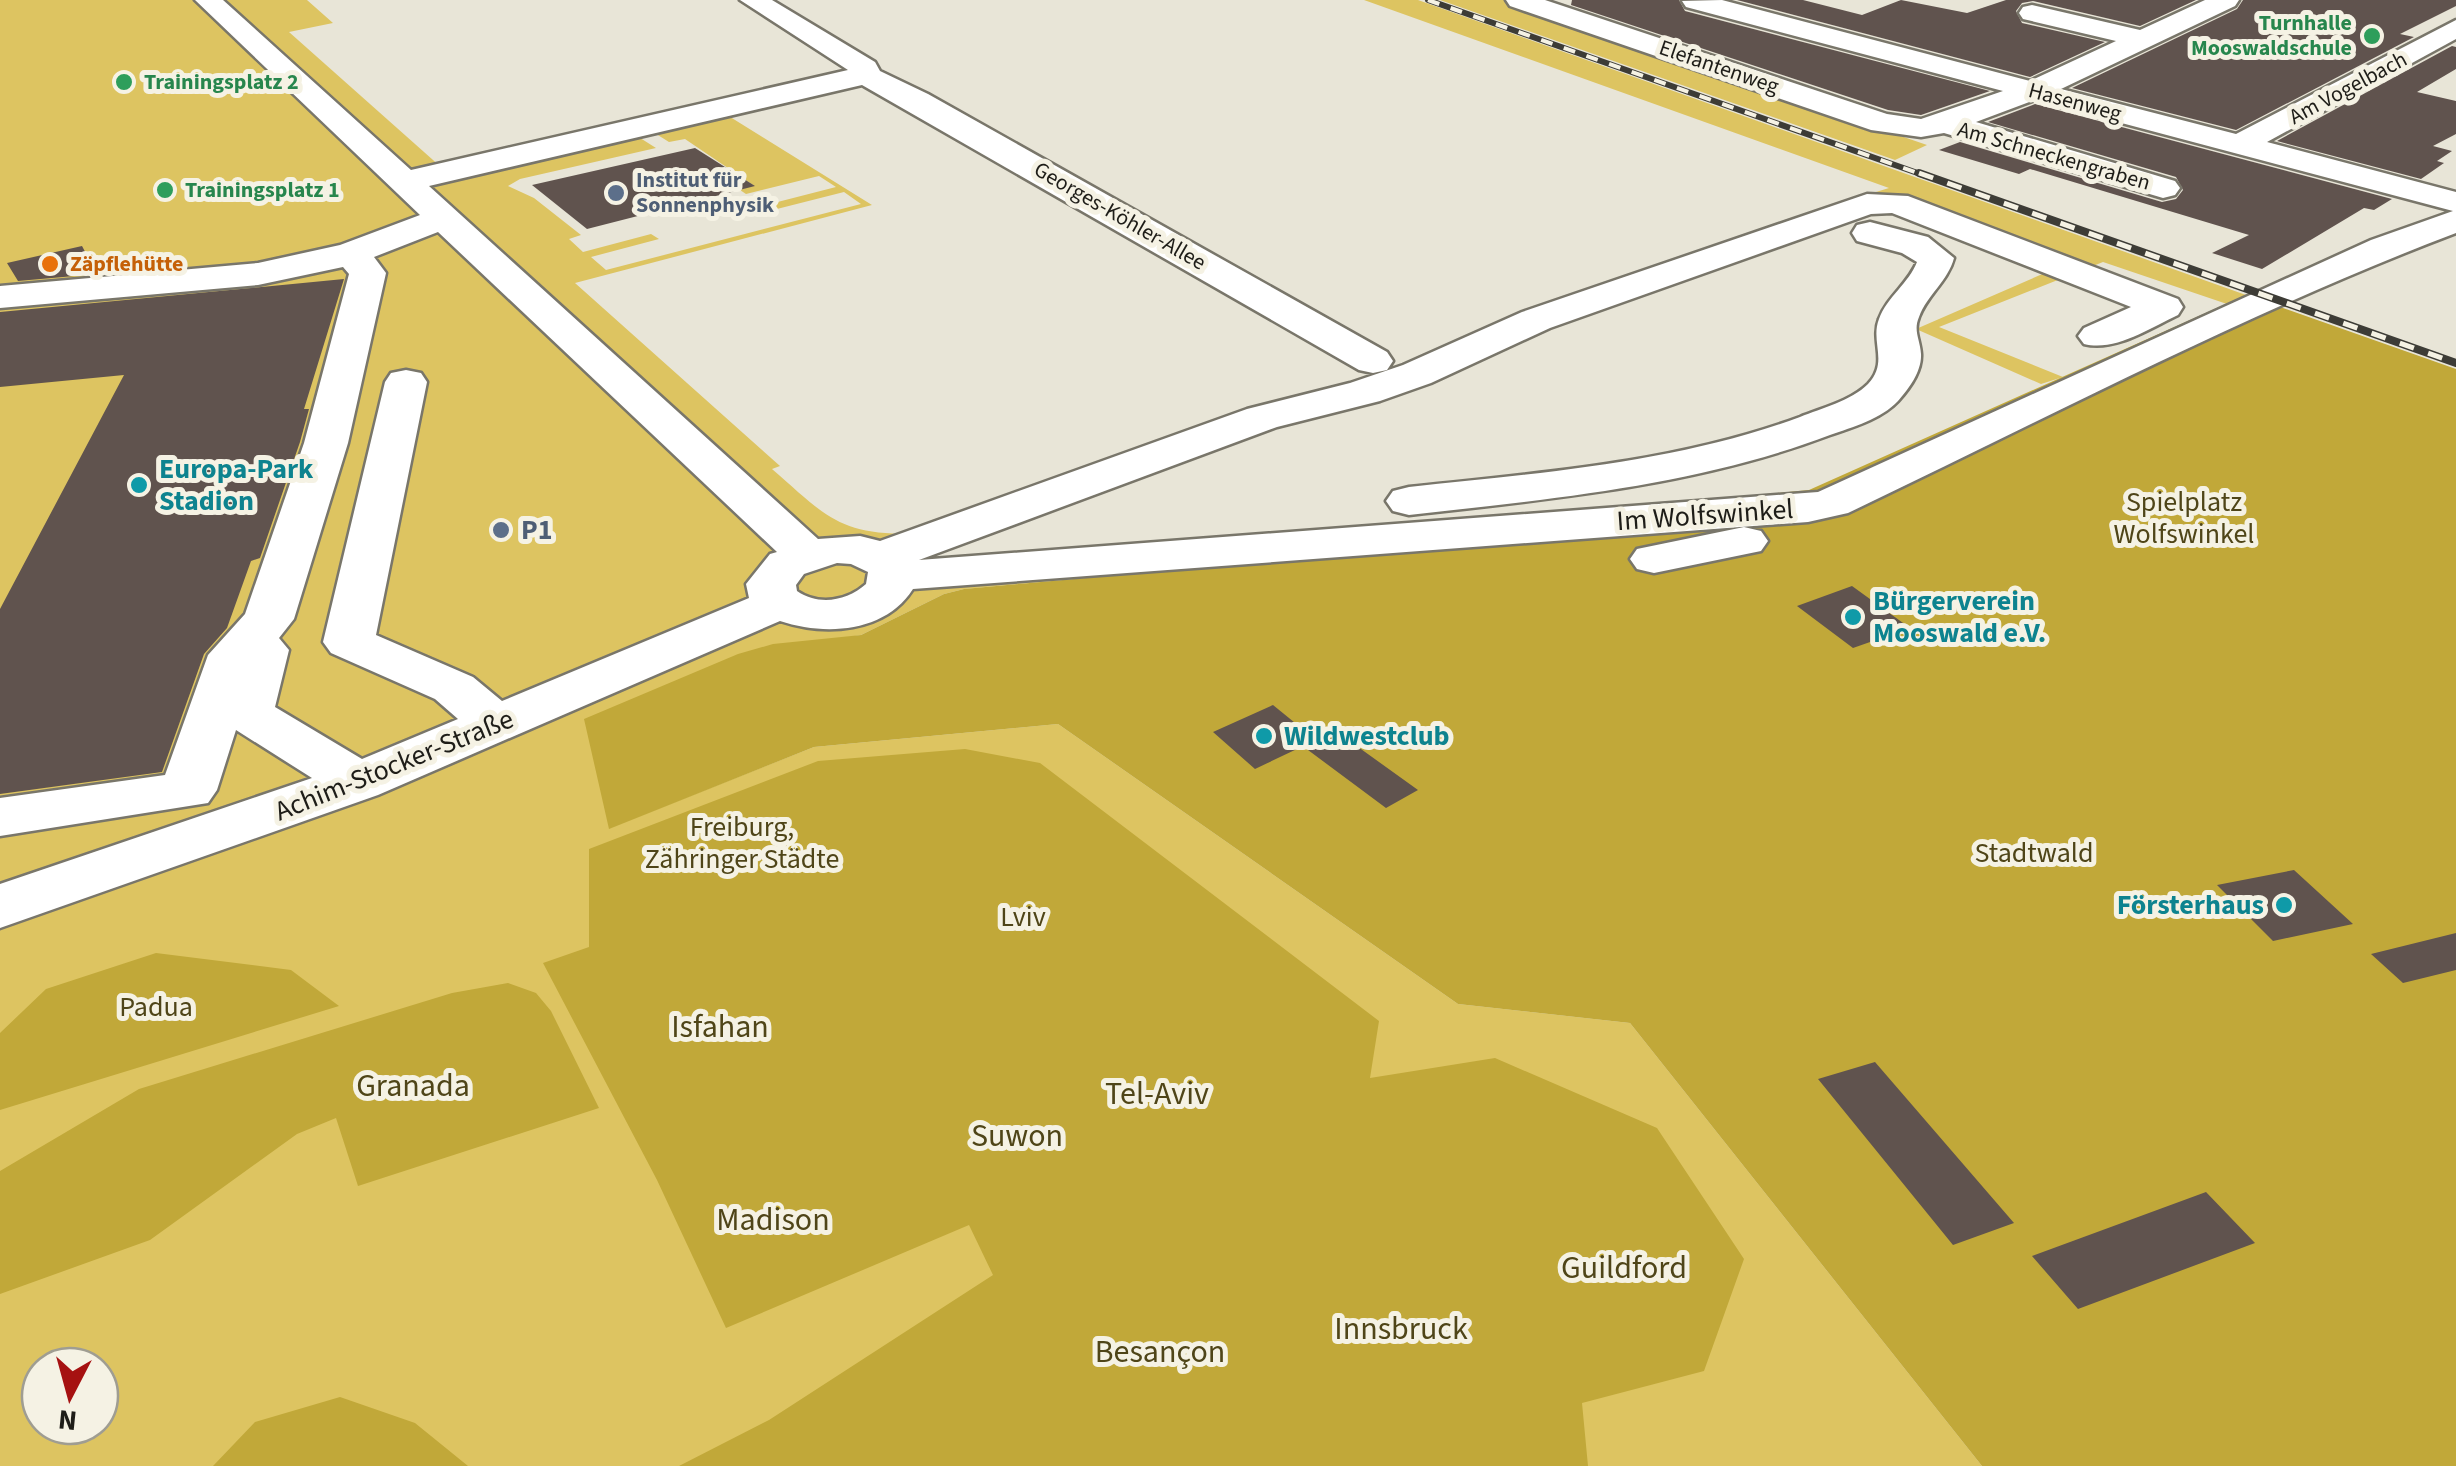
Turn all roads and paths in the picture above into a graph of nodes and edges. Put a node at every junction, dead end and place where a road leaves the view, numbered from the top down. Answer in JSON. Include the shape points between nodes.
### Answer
{"nodes":[{"id":1,"x":208,"y":0,"type":"edge"},
{"id":2,"x":753,"y":0,"type":"edge"},
{"id":3,"x":1520,"y":0,"type":"edge"},
{"id":4,"x":2226,"y":0,"type":"edge"},
{"id":5,"x":1690,"y":2,"type":"edge"},
{"id":6,"x":2032,"y":13,"type":"dead end"},
{"id":7,"x":1642,"y":18,"type":"dead end"},
{"id":8,"x":2456,"y":28,"type":"edge"},
{"id":9,"x":1608,"y":29,"type":"junction"},
{"id":10,"x":2144,"y":39,"type":"junction"},
{"id":11,"x":865,"y":71,"type":"junction"},
{"id":12,"x":2032,"y":91,"type":"junction"},
{"id":13,"x":1933,"y":126,"type":"junction"},
{"id":14,"x":2240,"y":145,"type":"junction"},
{"id":15,"x":406,"y":180,"type":"junction"},
{"id":16,"x":2163,"y":188,"type":"dead end"},
{"id":17,"x":2456,"y":202,"type":"edge"},
{"id":18,"x":446,"y":220,"type":"junction"},
{"id":19,"x":2456,"y":222,"type":"edge"},
{"id":20,"x":1792,"y":233,"type":"junction"},
{"id":21,"x":351,"y":254,"type":"junction"},
{"id":22,"x":0,"y":296,"type":"edge"},
{"id":23,"x":2091,"y":340,"type":"dead end"},
{"id":24,"x":1373,"y":360,"type":"dead end"},
{"id":25,"x":406,"y":382,"type":"dead end"},
{"id":26,"x":1262,"y":418,"type":"junction"},
{"id":27,"x":1176,"y":477,"type":"dead end"},
{"id":28,"x":1808,"y":508,"type":"junction"},
{"id":29,"x":1037,"y":516,"type":"junction"},
{"id":30,"x":807,"y":554,"type":"junction"},
{"id":31,"x":1654,"y":559,"type":"dead end"},
{"id":32,"x":887,"y":567,"type":"junction"},
{"id":33,"x":780,"y":604,"type":"junction"},
{"id":34,"x":269,"y":620,"type":"junction"},
{"id":35,"x":497,"y":724,"type":"junction"},
{"id":36,"x":358,"y":782,"type":"junction"},
{"id":37,"x":0,"y":817,"type":"edge"},
{"id":38,"x":0,"y":907,"type":"edge"}],
"edges":[{"from":1,"to":15,"type":"street"},
{"from":2,"to":11,"type":"street","name":"Georges-Köhler-Allee"},
{"from":3,"to":9,"type":"street","name":"Elefantenweg"},
{"from":4,"to":10,"type":"street","name":"Am Schneckengraben"},
{"from":5,"to":12,"type":"street","name":"Hasenweg"},
{"from":6,"to":10,"type":"street"},
{"from":7,"to":9,"type":"street"},
{"from":8,"to":14,"type":"street","name":"Am Vogelbach"},
{"from":9,"to":13,"type":"street","name":"Elefantenweg","via":[[1882,123]]},
{"from":10,"to":12,"type":"street","name":"Am Schneckengraben"},
{"from":11,"to":15,"type":"street"},
{"from":11,"to":24,"type":"street","name":"Georges-Köhler-Allee"},
{"from":12,"to":13,"type":"street","name":"Am Schneckengraben"},
{"from":12,"to":14,"type":"street","name":"Hasenweg"},
{"from":13,"to":16,"type":"street","name":"Am Schneckengraben"},
{"from":14,"to":17,"type":"street","name":"Hasenweg"},
{"from":15,"to":18,"type":"street"},
{"from":18,"to":21,"type":"street"},
{"from":18,"to":30,"type":"street"},
{"from":19,"to":28,"type":"street","name":"Im Wolfswinkel","via":[[2384,248],[1832,503]]},
{"from":20,"to":23,"type":"street","via":[[1867,204],[1896,203],[2164,307]]},
{"from":20,"to":26,"type":"street","via":[[1536,320],[1366,392]]},
{"from":20,"to":29,"type":"street","via":[[1879,233],[1936,258],[1896,330],[1896,375],[1880,396],[1844,415],[1719,456],[1532,487],[1087,538]]},
{"from":21,"to":22,"type":"street","via":[[258,274]]},
{"from":21,"to":34,"type":"street","via":[[368,273],[339,439]]},
{"from":25,"to":35,"type":"street","via":[[349,642],[454,688]]},
{"from":26,"to":27,"type":"street"},
{"from":26,"to":29,"type":"street"},
{"from":28,"to":31,"type":"street","via":[[1764,538]]},
{"from":28,"to":32,"type":"street","name":"Im Wolfswinkel"},
{"from":29,"to":32,"type":"street","via":[[985,548],[965,529]]},
{"from":30,"to":32,"type":"street","via":[[847,549]]},
{"from":30,"to":33,"type":"street","via":[[774,577],[771,591]]},
{"from":32,"to":33,"type":"street","via":[[882,596],[850,612],[810,614]]},
{"from":33,"to":35,"type":"street","name":"Achim-Stocker-Straße"},
{"from":34,"to":36,"type":"street","via":[[246,713]]},
{"from":34,"to":37,"type":"street","via":[[234,655],[200,795]]},
{"from":35,"to":36,"type":"street","name":"Achim-Stocker-Straße"},
{"from":36,"to":38,"type":"street","name":"Achim-Stocker-Straße"}]}
